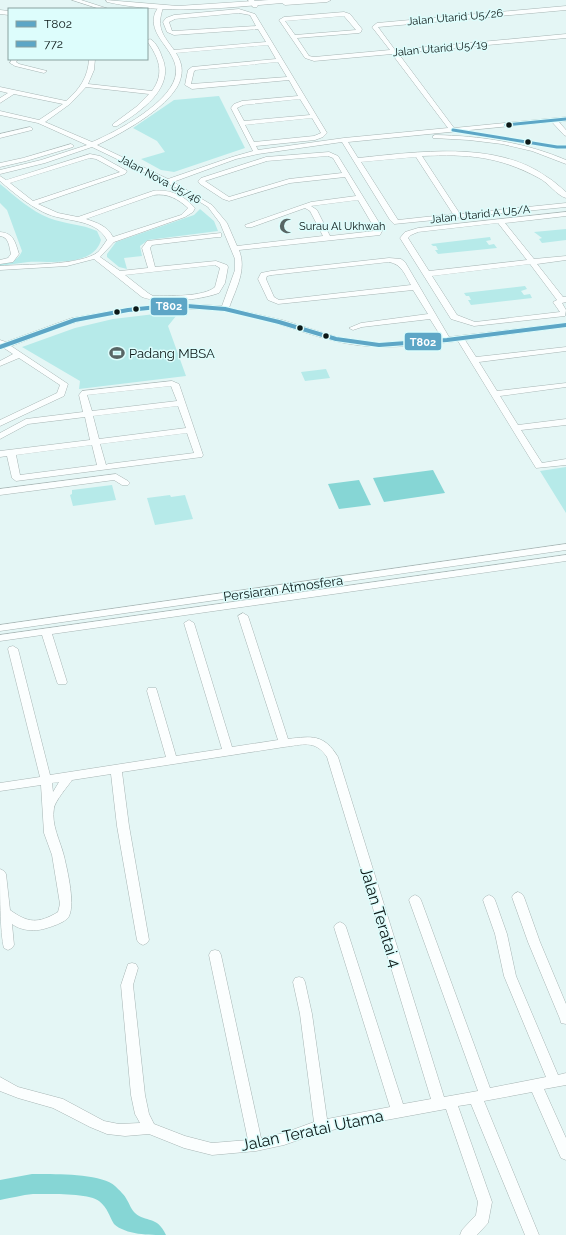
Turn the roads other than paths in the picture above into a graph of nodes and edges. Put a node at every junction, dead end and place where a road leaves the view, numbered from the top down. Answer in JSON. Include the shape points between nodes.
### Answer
{"nodes":[{"id":1,"x":75,"y":0,"type":"edge"},
{"id":2,"x":98,"y":0,"type":"edge"},
{"id":3,"x":110,"y":0,"type":"edge"},
{"id":4,"x":292,"y":0,"type":"edge"},
{"id":5,"x":327,"y":0,"type":"edge"},
{"id":6,"x":253,"y":3,"type":"edge"},
{"id":7,"x":103,"y":8,"type":"edge"},
{"id":8,"x":135,"y":8,"type":"edge"},
{"id":9,"x":566,"y":8,"type":"edge"},
{"id":10,"x":160,"y":9,"type":"junction"},
{"id":11,"x":148,"y":10,"type":"edge"},
{"id":12,"x":148,"y":11,"type":"edge"},
{"id":13,"x":179,"y":11,"type":"junction"},
{"id":14,"x":566,"y":13,"type":"edge"},
{"id":15,"x":496,"y":14,"type":"junction"},
{"id":16,"x":156,"y":18,"type":"junction"},
{"id":17,"x":501,"y":19,"type":"junction"},
{"id":18,"x":260,"y":27,"type":"junction"},
{"id":19,"x":390,"y":29,"type":"dead end"},
{"id":20,"x":566,"y":36,"type":"edge"},
{"id":21,"x":294,"y":37,"type":"junction"},
{"id":22,"x":150,"y":41,"type":"dead end"},
{"id":23,"x":270,"y":43,"type":"junction"},
{"id":24,"x":173,"y":52,"type":"junction"},
{"id":25,"x":394,"y":52,"type":"junction"},
{"id":26,"x":13,"y":60,"type":"edge"},
{"id":27,"x":92,"y":60,"type":"edge"},
{"id":28,"x":280,"y":60,"type":"junction"},
{"id":29,"x":44,"y":71,"type":"dead end"},
{"id":30,"x":291,"y":78,"type":"junction"},
{"id":31,"x":84,"y":85,"type":"junction"},
{"id":32,"x":0,"y":89,"type":"edge"},
{"id":33,"x":13,"y":92,"type":"junction"},
{"id":34,"x":153,"y":94,"type":"junction"},
{"id":35,"x":302,"y":97,"type":"junction"},
{"id":36,"x":0,"y":101,"type":"edge"},
{"id":37,"x":68,"y":104,"type":"junction"},
{"id":38,"x":0,"y":113,"type":"edge"},
{"id":39,"x":566,"y":114,"type":"edge"},
{"id":40,"x":314,"y":116,"type":"junction"},
{"id":41,"x":550,"y":119,"type":"junction"},
{"id":42,"x":566,"y":119,"type":"edge"},
{"id":43,"x":40,"y":122,"type":"junction"},
{"id":44,"x":242,"y":123,"type":"junction"},
{"id":45,"x":115,"y":125,"type":"dead end"},
{"id":46,"x":452,"y":128,"type":"junction"},
{"id":47,"x":30,"y":129,"type":"dead end"},
{"id":48,"x":566,"y":134,"type":"edge"},
{"id":49,"x":0,"y":136,"type":"edge"},
{"id":50,"x":108,"y":139,"type":"junction"},
{"id":51,"x":84,"y":140,"type":"junction"},
{"id":52,"x":346,"y":143,"type":"junction"},
{"id":53,"x":252,"y":144,"type":"junction"},
{"id":54,"x":94,"y":145,"type":"junction"},
{"id":55,"x":71,"y":146,"type":"dead end"},
{"id":56,"x":106,"y":150,"type":"junction"},
{"id":57,"x":78,"y":151,"type":"junction"},
{"id":58,"x":256,"y":152,"type":"junction"},
{"id":59,"x":418,"y":155,"type":"junction"},
{"id":60,"x":357,"y":160,"type":"junction"},
{"id":61,"x":566,"y":162,"type":"edge"},
{"id":62,"x":0,"y":165,"type":"edge"},
{"id":63,"x":0,"y":172,"type":"edge"},
{"id":64,"x":186,"y":175,"type":"junction"},
{"id":65,"x":347,"y":175,"type":"junction"},
{"id":66,"x":156,"y":176,"type":"junction"},
{"id":67,"x":2,"y":180,"type":"edge"},
{"id":68,"x":168,"y":181,"type":"junction"},
{"id":69,"x":181,"y":188,"type":"junction"},
{"id":70,"x":566,"y":196,"type":"edge"},
{"id":71,"x":360,"y":198,"type":"junction"},
{"id":72,"x":33,"y":203,"type":"junction"},
{"id":73,"x":566,"y":205,"type":"edge"},
{"id":74,"x":307,"y":206,"type":"junction"},
{"id":75,"x":566,"y":214,"type":"edge"},
{"id":76,"x":458,"y":216,"type":"junction"},
{"id":77,"x":78,"y":220,"type":"junction"},
{"id":78,"x":500,"y":221,"type":"junction"},
{"id":79,"x":249,"y":225,"type":"dead end"},
{"id":80,"x":0,"y":234,"type":"edge"},
{"id":81,"x":218,"y":235,"type":"dead end"},
{"id":82,"x":328,"y":238,"type":"junction"},
{"id":83,"x":111,"y":240,"type":"junction"},
{"id":84,"x":235,"y":248,"type":"junction"},
{"id":85,"x":96,"y":257,"type":"junction"},
{"id":86,"x":566,"y":258,"type":"edge"},
{"id":87,"x":0,"y":262,"type":"edge"},
{"id":88,"x":532,"y":262,"type":"junction"},
{"id":89,"x":0,"y":268,"type":"edge"},
{"id":90,"x":152,"y":270,"type":"junction"},
{"id":91,"x":118,"y":273,"type":"junction"},
{"id":92,"x":426,"y":274,"type":"junction"},
{"id":93,"x":416,"y":287,"type":"junction"},
{"id":94,"x":229,"y":298,"type":"junction"},
{"id":95,"x":563,"y":300,"type":"edge"},
{"id":96,"x":203,"y":308,"type":"junction"},
{"id":97,"x":225,"y":309,"type":"junction"},
{"id":98,"x":242,"y":313,"type":"junction"},
{"id":99,"x":566,"y":315,"type":"edge"},
{"id":100,"x":433,"y":316,"type":"junction"},
{"id":101,"x":566,"y":325,"type":"edge"},
{"id":102,"x":353,"y":328,"type":"dead end"},
{"id":103,"x":460,"y":338,"type":"junction"},
{"id":104,"x":18,"y":340,"type":"junction"},
{"id":105,"x":447,"y":340,"type":"junction"},
{"id":106,"x":1,"y":345,"type":"edge"},
{"id":107,"x":566,"y":349,"type":"edge"},
{"id":108,"x":16,"y":353,"type":"junction"},
{"id":109,"x":473,"y":360,"type":"junction"},
{"id":110,"x":0,"y":364,"type":"edge"},
{"id":111,"x":566,"y":385,"type":"edge"},
{"id":112,"x":495,"y":394,"type":"junction"},
{"id":113,"x":182,"y":403,"type":"junction"},
{"id":114,"x":88,"y":414,"type":"junction"},
{"id":115,"x":0,"y":422,"type":"edge"},
{"id":116,"x":566,"y":422,"type":"edge"},
{"id":117,"x":516,"y":428,"type":"junction"},
{"id":118,"x":191,"y":430,"type":"junction"},
{"id":119,"x":0,"y":436,"type":"edge"},
{"id":120,"x":95,"y":442,"type":"junction"},
{"id":121,"x":11,"y":453,"type":"junction"},
{"id":122,"x":0,"y":454,"type":"edge"},
{"id":123,"x":566,"y":462,"type":"edge"},
{"id":124,"x":103,"y":469,"type":"junction"},
{"id":125,"x":125,"y":483,"type":"dead end"},
{"id":126,"x":0,"y":492,"type":"edge"},
{"id":127,"x":566,"y":547,"type":"edge"},
{"id":128,"x":566,"y":558,"type":"edge"},
{"id":129,"x":243,"y":616,"type":"dead end"},
{"id":130,"x":189,"y":623,"type":"dead end"},
{"id":131,"x":0,"y":628,"type":"edge"},
{"id":132,"x":46,"y":632,"type":"junction"},
{"id":133,"x":0,"y":638,"type":"edge"},
{"id":134,"x":13,"y":649,"type":"dead end"},
{"id":135,"x":62,"y":682,"type":"dead end"},
{"id":136,"x":152,"y":691,"type":"dead end"},
{"id":137,"x":284,"y":743,"type":"junction"},
{"id":138,"x":228,"y":752,"type":"junction"},
{"id":139,"x":172,"y":760,"type":"junction"},
{"id":140,"x":116,"y":769,"type":"junction"},
{"id":141,"x":69,"y":776,"type":"junction"},
{"id":142,"x":46,"y":780,"type":"junction"},
{"id":143,"x":0,"y":787,"type":"edge"},
{"id":144,"x":48,"y":807,"type":"junction"},
{"id":145,"x":0,"y":874,"type":"edge"},
{"id":146,"x":518,"y":897,"type":"dead end"},
{"id":147,"x":414,"y":900,"type":"dead end"},
{"id":148,"x":489,"y":900,"type":"dead end"},
{"id":149,"x":5,"y":913,"type":"junction"},
{"id":150,"x":340,"y":927,"type":"dead end"},
{"id":151,"x":143,"y":940,"type":"dead end"},
{"id":152,"x":8,"y":945,"type":"dead end"},
{"id":153,"x":215,"y":955,"type":"dead end"},
{"id":154,"x":132,"y":968,"type":"dead end"},
{"id":155,"x":298,"y":982,"type":"dead end"},
{"id":156,"x":566,"y":1019,"type":"edge"},
{"id":157,"x":560,"y":1080,"type":"edge"},
{"id":158,"x":0,"y":1083,"type":"edge"},
{"id":159,"x":536,"y":1085,"type":"junction"},
{"id":160,"x":481,"y":1096,"type":"junction"},
{"id":161,"x":444,"y":1103,"type":"junction"},
{"id":162,"x":398,"y":1111,"type":"junction"},
{"id":163,"x":322,"y":1126,"type":"junction"},
{"id":164,"x":149,"y":1128,"type":"junction"},
{"id":165,"x":256,"y":1145,"type":"junction"},
{"id":166,"x":566,"y":1154,"type":"edge"},
{"id":167,"x":467,"y":1235,"type":"edge"},
{"id":168,"x":532,"y":1235,"type":"edge"}],
"edges":[{"from":1,"to":7,"type":"street"},
{"from":2,"to":8,"type":"main road"},
{"from":3,"to":10,"type":"main road"},
{"from":4,"to":6,"type":"main road"},
{"from":5,"to":6,"type":"main road"},
{"from":6,"to":10,"type":"main road"},
{"from":6,"to":13,"type":"main road"},
{"from":9,"to":15,"type":"street","name":"Jalan Utarid U5/26"},
{"from":10,"to":11,"type":"main road"},
{"from":10,"to":13,"type":"main road"},
{"from":10,"to":16,"type":"street"},
{"from":12,"to":16,"type":"main road"},
{"from":13,"to":16,"type":"main road","via":[[162,14]]},
{"from":14,"to":17,"type":"street"},
{"from":15,"to":17,"type":"street"},
{"from":15,"to":25,"type":"street","name":"Jalan Utarid U5/26","via":[[377,25],[375,27]]},
{"from":16,"to":24,"type":"street","via":[[157,29]]},
{"from":17,"to":19,"type":"street"},
{"from":18,"to":18,"type":"street","via":[[252,14],[239,11],[182,16],[166,22],[170,32],[174,33]]},
{"from":18,"to":23,"type":"street"},
{"from":20,"to":25,"type":"street","name":"Jalan Utarid U5/19"},
{"from":21,"to":21,"type":"street","via":[[359,31],[359,29],[348,15],[344,14],[282,20]]},
{"from":21,"to":25,"type":"street","name":"Jalan Utarid U5/19","via":[[308,57],[314,59]]},
{"from":22,"to":34,"type":"street","via":[[163,68]]},
{"from":23,"to":24,"type":"street"},
{"from":23,"to":28,"type":"street"},
{"from":24,"to":50,"type":"street","via":[[179,75],[169,94],[149,112]]},
{"from":25,"to":46,"type":"street"},
{"from":26,"to":29,"type":"street","via":[[14,64]]},
{"from":27,"to":31,"type":"street","via":[[92,67]]},
{"from":28,"to":30,"type":"street"},
{"from":28,"to":30,"type":"street","via":[[194,68],[188,85],[192,87]]},
{"from":30,"to":35,"type":"street"},
{"from":31,"to":34,"type":"street"},
{"from":31,"to":37,"type":"street"},
{"from":32,"to":33,"type":"street"},
{"from":33,"to":36,"type":"street"},
{"from":33,"to":37,"type":"street"},
{"from":34,"to":45,"type":"street"},
{"from":35,"to":40,"type":"street"},
{"from":35,"to":44,"type":"street","via":[[236,105],[234,108]]},
{"from":37,"to":43,"type":"street"},
{"from":38,"to":43,"type":"street","name":"Jalan Nova U5/46"},
{"from":39,"to":41,"type":"street"},
{"from":40,"to":44,"type":"street"},
{"from":40,"to":53,"type":"street","via":[[324,133],[321,136]]},
{"from":41,"to":42,"type":"street"},
{"from":41,"to":46,"type":"street"},
{"from":41,"to":46,"type":"street","via":[[508,119]]},
{"from":41,"to":48,"type":"street"},
{"from":43,"to":51,"type":"street","name":"Jalan Nova U5/46"},
{"from":44,"to":53,"type":"street"},
{"from":46,"to":52,"type":"street"},
{"from":47,"to":49,"type":"street"},
{"from":50,"to":51,"type":"street"},
{"from":50,"to":54,"type":"street"},
{"from":50,"to":56,"type":"street","via":[[104,145]]},
{"from":51,"to":54,"type":"street","name":"Jalan Nova U5/46"},
{"from":51,"to":57,"type":"street"},
{"from":52,"to":58,"type":"street"},
{"from":52,"to":60,"type":"street"},
{"from":52,"to":61,"type":"street","via":[[436,137],[471,138],[528,147]]},
{"from":53,"to":58,"type":"street"},
{"from":54,"to":56,"type":"street","name":"Jalan Nova U5/46"},
{"from":54,"to":57,"type":"street"},
{"from":55,"to":62,"type":"street"},
{"from":56,"to":57,"type":"street"},
{"from":56,"to":66,"type":"street","name":"Jalan Nova U5/46"},
{"from":57,"to":63,"type":"street"},
{"from":58,"to":64,"type":"street"},
{"from":59,"to":60,"type":"street"},
{"from":59,"to":70,"type":"street","via":[[465,154],[509,161],[534,170],[549,179]]},
{"from":59,"to":76,"type":"street"},
{"from":60,"to":76,"type":"street","name":"Jalan Utarid A U5/A","via":[[394,220],[402,222]]},
{"from":64,"to":66,"type":"street"},
{"from":64,"to":68,"type":"street"},
{"from":64,"to":69,"type":"street","via":[[181,179]]},
{"from":65,"to":65,"type":"street","via":[[289,180],[234,199],[224,198],[201,181],[266,159],[323,153],[336,157]]},
{"from":65,"to":71,"type":"street"},
{"from":66,"to":68,"type":"street","name":"Jalan Nova U5/46"},
{"from":67,"to":72,"type":"street"},
{"from":67,"to":72,"type":"street","via":[[90,156],[98,157],[124,171]]},
{"from":68,"to":69,"type":"street","name":"Jalan Nova U5/46"},
{"from":69,"to":84,"type":"street","name":"Jalan Nova U5/46","via":[[216,212]]},
{"from":71,"to":74,"type":"street","via":[[313,203]]},
{"from":71,"to":82,"type":"street","via":[[378,229],[376,233]]},
{"from":72,"to":77,"type":"street","via":[[57,216]]},
{"from":73,"to":76,"type":"street","name":"Jalan Utarid A U5/A"},
{"from":74,"to":79,"type":"street"},
{"from":74,"to":82,"type":"street","via":[[313,210]]},
{"from":75,"to":78,"type":"street"},
{"from":77,"to":83,"type":"street","via":[[100,227]]},
{"from":77,"to":83,"type":"street","via":[[162,192],[171,193],[192,208],[183,216]]},
{"from":78,"to":88,"type":"street"},
{"from":78,"to":92,"type":"street","via":[[418,230],[405,236]]},
{"from":80,"to":87,"type":"street","via":[[10,237],[15,254],[10,260]]},
{"from":81,"to":90,"type":"street","via":[[150,243],[146,248]]},
{"from":82,"to":84,"type":"street"},
{"from":83,"to":85,"type":"street","via":[[105,250]]},
{"from":84,"to":94,"type":"street","name":"Jalan Nova U5/46","via":[[239,270]]},
{"from":85,"to":89,"type":"street","via":[[67,264]]},
{"from":85,"to":91,"type":"street"},
{"from":86,"to":88,"type":"street"},
{"from":88,"to":92,"type":"street"},
{"from":88,"to":95,"type":"street"},
{"from":90,"to":91,"type":"street"},
{"from":90,"to":91,"type":"street","via":[[216,263],[224,267],[221,284],[217,290],[207,294],[163,298],[148,297]]},
{"from":92,"to":99,"type":"street","via":[[454,317],[474,324]]},
{"from":93,"to":93,"type":"street","via":[[402,264],[389,260],[272,273],[264,275],[262,279],[273,300],[282,302]]},
{"from":93,"to":100,"type":"street"},
{"from":94,"to":96,"type":"street","via":[[222,303]]},
{"from":94,"to":97,"type":"street","name":"Jalan Nova U5/46"},
{"from":94,"to":98,"type":"street"},
{"from":95,"to":99,"type":"street","via":[[557,302]]},
{"from":96,"to":97,"type":"street"},
{"from":96,"to":104,"type":"street","via":[[158,307],[95,315]]},
{"from":97,"to":98,"type":"street"},
{"from":98,"to":105,"type":"street","via":[[351,342],[394,345]]},
{"from":100,"to":102,"type":"street"},
{"from":100,"to":105,"type":"street"},
{"from":101,"to":103,"type":"street"},
{"from":103,"to":105,"type":"street"},
{"from":103,"to":109,"type":"street"},
{"from":104,"to":106,"type":"street"},
{"from":104,"to":108,"type":"street"},
{"from":106,"to":108,"type":"street"},
{"from":107,"to":109,"type":"street"},
{"from":108,"to":110,"type":"street"},
{"from":108,"to":115,"type":"street","via":[[64,384],[61,394]]},
{"from":109,"to":112,"type":"street"},
{"from":111,"to":112,"type":"street"},
{"from":112,"to":117,"type":"street"},
{"from":113,"to":114,"type":"street"},
{"from":113,"to":114,"type":"street","via":[[175,384],[172,383],[85,393],[83,395]]},
{"from":113,"to":118,"type":"street"},
{"from":114,"to":119,"type":"street","via":[[26,422]]},
{"from":114,"to":120,"type":"street"},
{"from":116,"to":117,"type":"street"},
{"from":117,"to":123,"type":"street","via":[[539,466]]},
{"from":118,"to":120,"type":"street"},
{"from":118,"to":124,"type":"street","via":[[199,455]]},
{"from":120,"to":121,"type":"street"},
{"from":120,"to":124,"type":"street"},
{"from":121,"to":122,"type":"street"},
{"from":121,"to":124,"type":"street","via":[[16,478]]},
{"from":125,"to":126,"type":"street","via":[[116,477]]},
{"from":127,"to":131,"type":"street","name":"Persiaran Atmosfera"},
{"from":128,"to":132,"type":"street","name":"Persiaran Atmosfera"},
{"from":129,"to":137,"type":"street"},
{"from":130,"to":138,"type":"street"},
{"from":132,"to":133,"type":"street","name":"Persiaran Atmosfera"},
{"from":132,"to":135,"type":"street"},
{"from":134,"to":142,"type":"street"},
{"from":136,"to":139,"type":"street"},
{"from":137,"to":138,"type":"street"},
{"from":137,"to":161,"type":"street","name":"Jalan Teratai 4","via":[[311,740],[324,745],[332,757]]},
{"from":138,"to":139,"type":"street"},
{"from":139,"to":140,"type":"street"},
{"from":140,"to":141,"type":"street"},
{"from":140,"to":151,"type":"street"},
{"from":141,"to":142,"type":"street"},
{"from":141,"to":144,"type":"street"},
{"from":142,"to":143,"type":"street"},
{"from":142,"to":144,"type":"street"},
{"from":144,"to":149,"type":"street","via":[[50,833],[58,855],[66,904],[63,914],[43,925],[30,926],[19,923]]},
{"from":145,"to":149,"type":"street"},
{"from":146,"to":156,"type":"street"},
{"from":147,"to":160,"type":"street"},
{"from":148,"to":157,"type":"street","via":[[501,934],[510,976]]},
{"from":149,"to":152,"type":"street"},
{"from":150,"to":162,"type":"street"},
{"from":153,"to":165,"type":"street"},
{"from":154,"to":164,"type":"street","via":[[127,985],[138,1095],[142,1114]]},
{"from":155,"to":163,"type":"street","via":[[306,1014]]},
{"from":157,"to":159,"type":"street","name":"Jalan Teratai Utama"},
{"from":158,"to":164,"type":"street","via":[[31,1096],[52,1101],[102,1127],[124,1131]]},
{"from":159,"to":160,"type":"street","name":"Jalan Teratai Utama"},
{"from":159,"to":166,"type":"street"},
{"from":160,"to":161,"type":"street","name":"Jalan Teratai Utama"},
{"from":160,"to":168,"type":"street"},
{"from":161,"to":162,"type":"street","name":"Jalan Teratai Utama"},
{"from":161,"to":167,"type":"street","name":"Jalan Teratai 4","via":[[485,1202],[483,1218]]},
{"from":162,"to":163,"type":"street","name":"Jalan Teratai Utama"},
{"from":163,"to":165,"type":"street","name":"Jalan Teratai Utama"},
{"from":164,"to":165,"type":"street","name":"Jalan Teratai Utama","via":[[184,1142],[212,1149]]}]}
